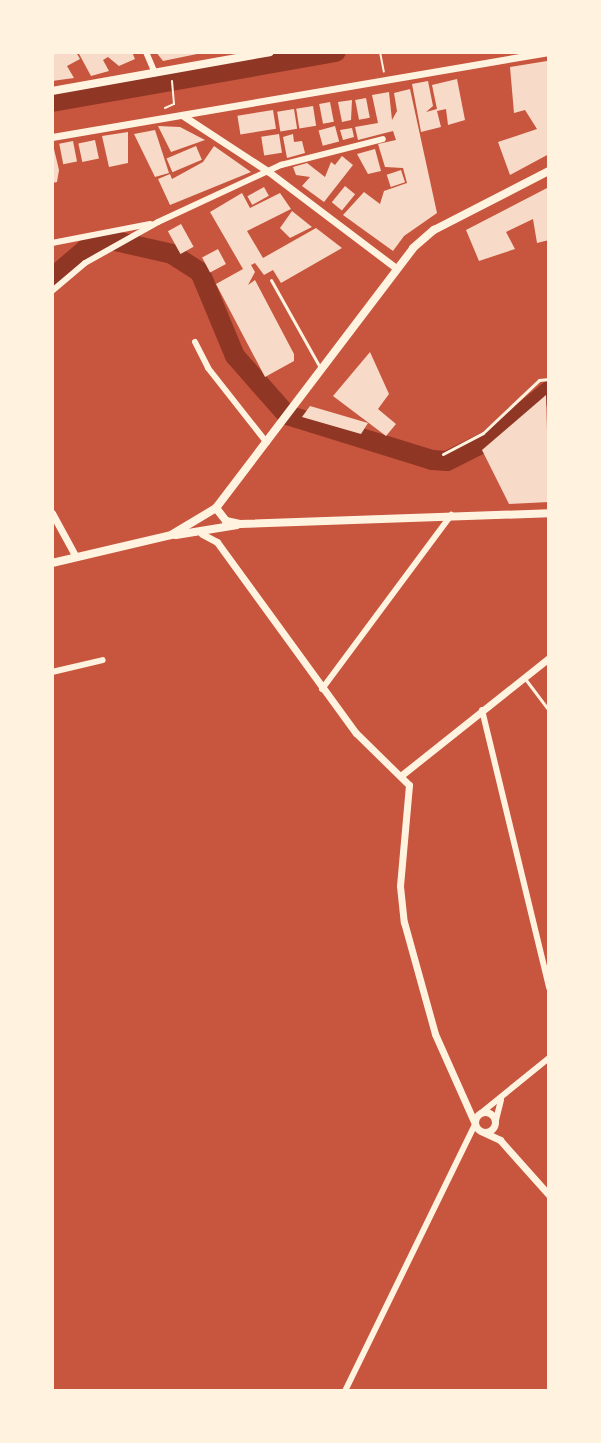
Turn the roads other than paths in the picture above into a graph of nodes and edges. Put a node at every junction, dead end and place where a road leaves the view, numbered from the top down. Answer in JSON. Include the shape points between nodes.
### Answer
{"nodes":[{"id":1,"x":146,"y":52,"type":"edge"},
{"id":2,"x":270,"y":52,"type":"edge"},
{"id":3,"x":549,"y":52,"type":"edge"},
{"id":4,"x":222,"y":56,"type":"edge"},
{"id":5,"x":155,"y":73,"type":"junction"},
{"id":6,"x":52,"y":91,"type":"edge"},
{"id":7,"x":182,"y":115,"type":"junction"},
{"id":8,"x":52,"y":137,"type":"edge"},
{"id":9,"x":383,"y":139,"type":"dead end"},
{"id":10,"x":549,"y":171,"type":"edge"},
{"id":11,"x":269,"y":172,"type":"junction"},
{"id":12,"x":158,"y":222,"type":"junction"},
{"id":13,"x":52,"y":243,"type":"edge"},
{"id":14,"x":396,"y":268,"type":"junction"},
{"id":15,"x":271,"y":280,"type":"dead end"},
{"id":16,"x":52,"y":291,"type":"edge"},
{"id":17,"x":195,"y":342,"type":"dead end"},
{"id":18,"x":321,"y":369,"type":"junction"},
{"id":19,"x":549,"y":379,"type":"edge"},
{"id":20,"x":267,"y":443,"type":"junction"},
{"id":21,"x":443,"y":454,"type":"dead end"},
{"id":22,"x":216,"y":508,"type":"junction"},
{"id":23,"x":52,"y":513,"type":"edge"},
{"id":24,"x":549,"y":513,"type":"edge"},
{"id":25,"x":452,"y":515,"type":"junction"},
{"id":26,"x":240,"y":524,"type":"junction"},
{"id":27,"x":202,"y":534,"type":"junction"},
{"id":28,"x":171,"y":535,"type":"junction"},
{"id":29,"x":76,"y":557,"type":"junction"},
{"id":30,"x":52,"y":563,"type":"edge"},
{"id":31,"x":549,"y":658,"type":"edge"},
{"id":32,"x":103,"y":660,"type":"dead end"},
{"id":33,"x":52,"y":672,"type":"edge"},
{"id":34,"x":524,"y":677,"type":"junction"},
{"id":35,"x":322,"y":689,"type":"junction"},
{"id":36,"x":482,"y":710,"type":"junction"},
{"id":37,"x":549,"y":711,"type":"edge"},
{"id":38,"x":403,"y":774,"type":"junction"},
{"id":39,"x":549,"y":988,"type":"edge"},
{"id":40,"x":549,"y":1058,"type":"edge"},
{"id":41,"x":502,"y":1097,"type":"junction"},
{"id":42,"x":468,"y":1109,"type":"junction"},
{"id":43,"x":481,"y":1113,"type":"junction"},
{"id":44,"x":475,"y":1124,"type":"junction"},
{"id":45,"x":495,"y":1124,"type":"junction"},
{"id":46,"x":483,"y":1132,"type":"junction"},
{"id":47,"x":467,"y":1140,"type":"junction"},
{"id":48,"x":500,"y":1140,"type":"junction"},
{"id":49,"x":549,"y":1195,"type":"edge"},
{"id":50,"x":345,"y":1391,"type":"edge"}],
"edges":[{"from":1,"to":5,"type":"street"},
{"from":2,"to":4,"type":"main road"},
{"from":3,"to":7,"type":"street"},
{"from":4,"to":5,"type":"main road"},
{"from":5,"to":6,"type":"main road"},
{"from":7,"to":8,"type":"street"},
{"from":7,"to":11,"type":"street"},
{"from":9,"to":11,"type":"street"},
{"from":10,"to":14,"type":"main road","via":[[434,230]]},
{"from":11,"to":12,"type":"street"},
{"from":11,"to":14,"type":"street"},
{"from":12,"to":13,"type":"street"},
{"from":12,"to":16,"type":"street"},
{"from":14,"to":18,"type":"main road"},
{"from":15,"to":18,"type":"lane"},
{"from":17,"to":20,"type":"street","via":[[208,368]]},
{"from":18,"to":20,"type":"main road"},
{"from":19,"to":21,"type":"lane","via":[[539,380],[483,433]]},
{"from":20,"to":22,"type":"main road"},
{"from":22,"to":26,"type":"main road","via":[[226,521]]},
{"from":22,"to":28,"type":"main road"},
{"from":23,"to":29,"type":"street"},
{"from":24,"to":25,"type":"main road"},
{"from":25,"to":26,"type":"main road"},
{"from":25,"to":35,"type":"street"},
{"from":26,"to":27,"type":"main road"},
{"from":27,"to":28,"type":"main road"},
{"from":27,"to":35,"type":"street","via":[[217,542]]},
{"from":28,"to":29,"type":"main road"},
{"from":29,"to":30,"type":"main road"},
{"from":31,"to":34,"type":"street"},
{"from":32,"to":33,"type":"street"},
{"from":34,"to":36,"type":"street"},
{"from":34,"to":37,"type":"lane"},
{"from":35,"to":38,"type":"street","via":[[356,733]]},
{"from":36,"to":38,"type":"street"},
{"from":36,"to":39,"type":"street"},
{"from":38,"to":42,"type":"street","via":[[410,788],[400,886],[404,922],[435,1034]]},
{"from":40,"to":41,"type":"street"},
{"from":41,"to":43,"type":"street"},
{"from":41,"to":45,"type":"street"},
{"from":42,"to":43,"type":"street"},
{"from":42,"to":44,"type":"street"},
{"from":43,"to":44,"type":"street"},
{"from":43,"to":45,"type":"street","via":[[491,1115]]},
{"from":44,"to":46,"type":"street"},
{"from":44,"to":47,"type":"street"},
{"from":45,"to":46,"type":"street"},
{"from":45,"to":48,"type":"street"},
{"from":46,"to":47,"type":"street"},
{"from":46,"to":48,"type":"street"},
{"from":47,"to":50,"type":"street"},
{"from":48,"to":49,"type":"street"}]}
